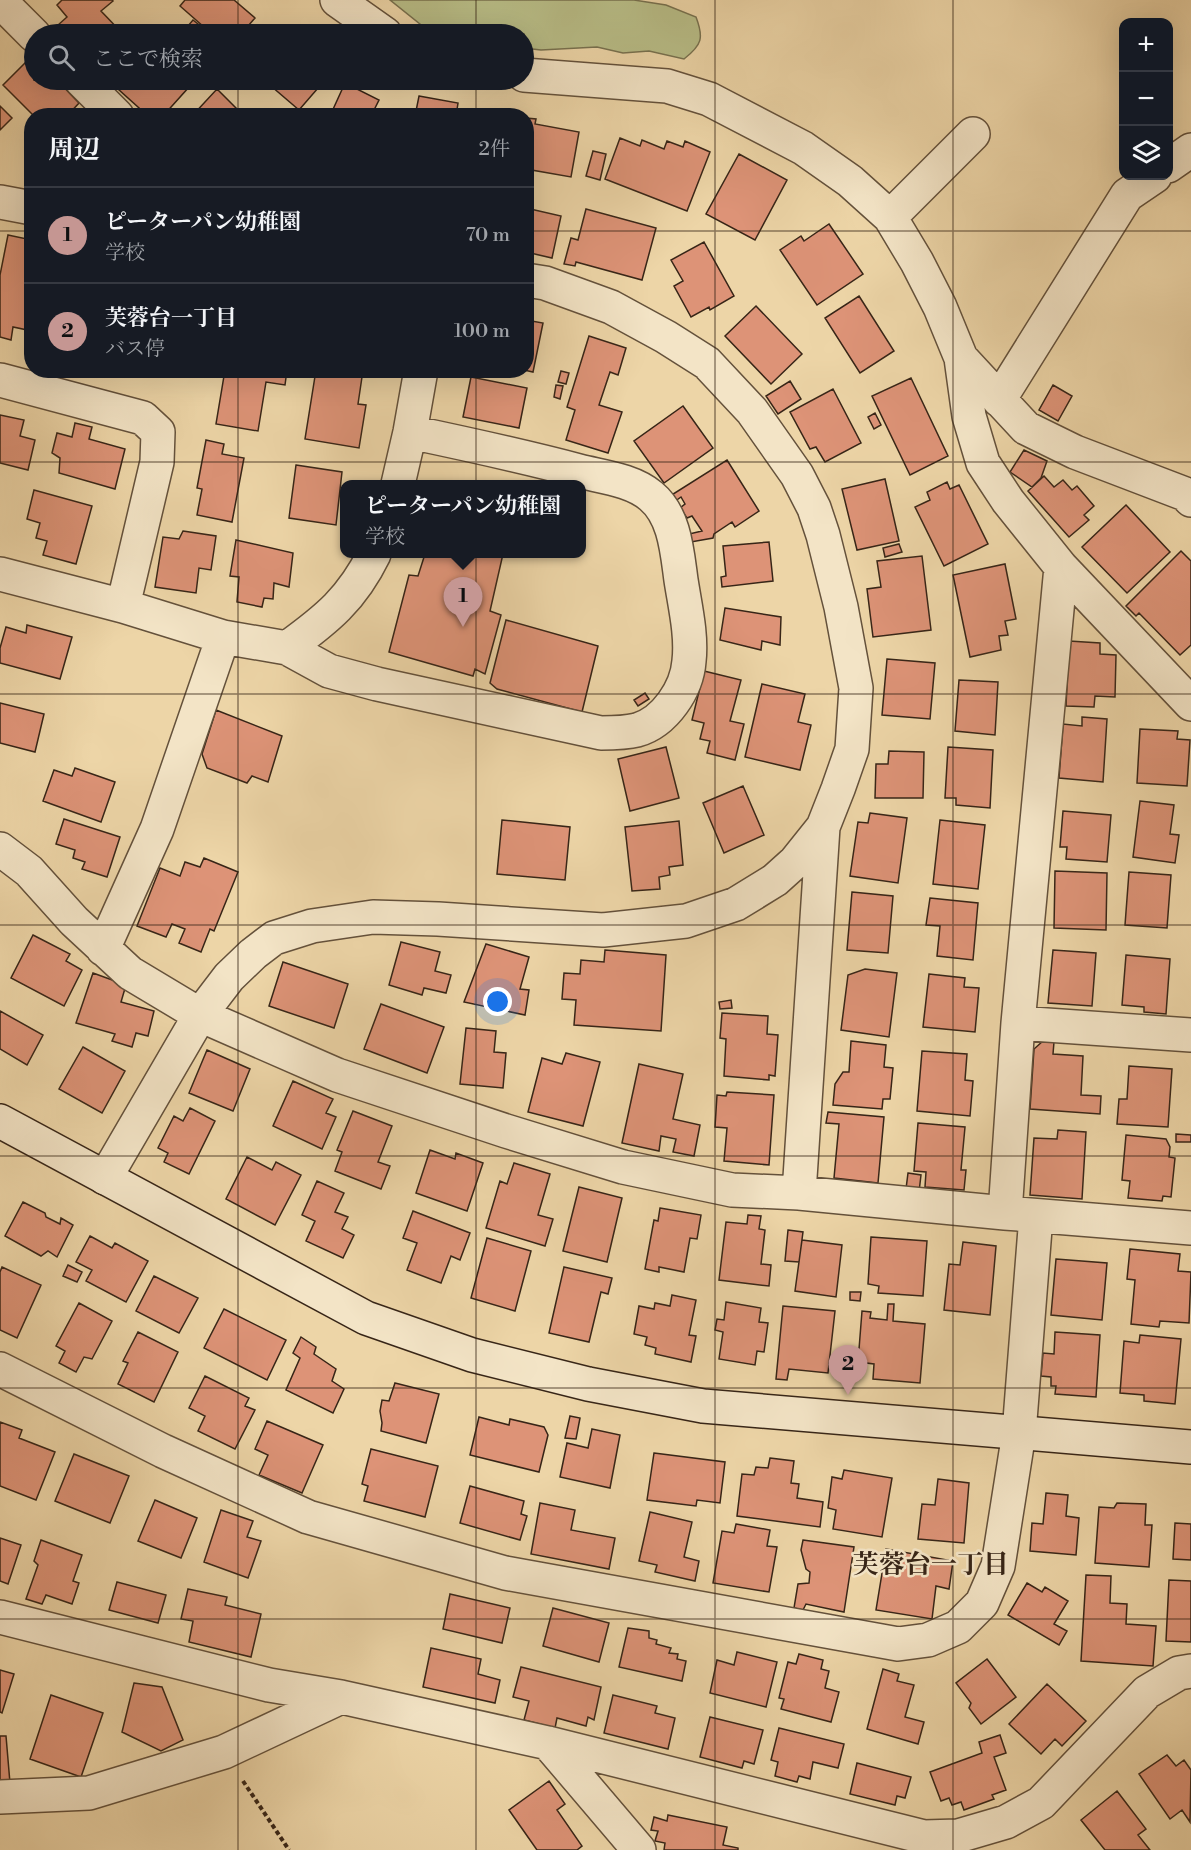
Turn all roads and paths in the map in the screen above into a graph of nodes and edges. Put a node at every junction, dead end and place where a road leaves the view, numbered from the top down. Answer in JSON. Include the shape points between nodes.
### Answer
{"nodes":[{"id":1,"x":337,"y":0,"type":"edge"},
{"id":2,"x":0,"y":1,"type":"edge"},
{"id":3,"x":24,"y":24,"type":"edge"},
{"id":4,"x":371,"y":24,"type":"edge"},
{"id":5,"x":534,"y":76,"type":"edge"},
{"id":6,"x":91,"y":90,"type":"edge"},
{"id":7,"x":109,"y":108,"type":"edge"},
{"id":8,"x":973,"y":134,"type":"dead end"},
{"id":9,"x":1191,"y":150,"type":"edge"},
{"id":10,"x":1173,"y":163,"type":"edge"},
{"id":11,"x":1149,"y":180,"type":"edge"},
{"id":12,"x":0,"y":202,"type":"edge"},
{"id":13,"x":24,"y":206,"type":"edge"},
{"id":14,"x":890,"y":217,"type":"junction"},
{"id":15,"x":534,"y":281,"type":"edge"},
{"id":16,"x":960,"y":358,"type":"junction"},
{"id":17,"x":420,"y":378,"type":"edge"},
{"id":18,"x":0,"y":380,"type":"edge"},
{"id":19,"x":999,"y":400,"type":"junction"},
{"id":20,"x":410,"y":432,"type":"junction"},
{"id":21,"x":399,"y":480,"type":"edge"},
{"id":22,"x":1191,"y":500,"type":"edge"},
{"id":23,"x":372,"y":558,"type":"edge"},
{"id":24,"x":1061,"y":567,"type":"junction"},
{"id":25,"x":0,"y":574,"type":"edge"},
{"id":26,"x":123,"y":606,"type":"junction"},
{"id":27,"x":223,"y":637,"type":"junction"},
{"id":28,"x":287,"y":648,"type":"junction"},
{"id":29,"x":1191,"y":704,"type":"edge"},
{"id":30,"x":823,"y":827,"type":"junction"},
{"id":31,"x":0,"y":849,"type":"edge"},
{"id":32,"x":103,"y":949,"type":"junction"},
{"id":33,"x":200,"y":1015,"type":"junction"},
{"id":34,"x":1018,"y":1023,"type":"junction"},
{"id":35,"x":1191,"y":1035,"type":"edge"},
{"id":36,"x":0,"y":1121,"type":"edge"},
{"id":37,"x":105,"y":1178,"type":"junction"},
{"id":38,"x":799,"y":1193,"type":"junction"},
{"id":39,"x":1021,"y":1215,"type":"junction"},
{"id":40,"x":1191,"y":1228,"type":"edge"},
{"id":41,"x":0,"y":1369,"type":"edge"},
{"id":42,"x":1019,"y":1433,"type":"junction"},
{"id":43,"x":1191,"y":1447,"type":"edge"},
{"id":44,"x":0,"y":1617,"type":"edge"},
{"id":45,"x":1191,"y":1671,"type":"edge"},
{"id":46,"x":341,"y":1697,"type":"junction"},
{"id":47,"x":548,"y":1743,"type":"junction"},
{"id":48,"x":224,"y":1752,"type":"junction"},
{"id":49,"x":0,"y":1797,"type":"edge"},
{"id":50,"x":289,"y":1850,"type":"edge"},
{"id":51,"x":639,"y":1850,"type":"edge"}],
"edges":[{"from":1,"to":4,"type":"street"},
{"from":2,"to":3,"type":"street"},
{"from":5,"to":14,"type":"street","via":[[667,86],[709,99],[803,148],[850,181]]},
{"from":6,"to":7,"type":"street"},
{"from":8,"to":14,"type":"street"},
{"from":9,"to":10,"type":"street"},
{"from":11,"to":19,"type":"street","via":[[1127,195]]},
{"from":12,"to":13,"type":"street"},
{"from":14,"to":16,"type":"street","via":[[940,307]]},
{"from":15,"to":30,"type":"street","via":[[611,307],[707,363],[752,411],[797,475],[823,535],[856,688],[852,749]]},
{"from":16,"to":19,"type":"street"},
{"from":16,"to":24,"type":"street","via":[[969,416],[983,463]]},
{"from":17,"to":20,"type":"street"},
{"from":18,"to":26,"type":"street","via":[[143,418],[158,432],[157,462]]},
{"from":19,"to":22,"type":"street","via":[[1026,428],[1185,494]]},
{"from":20,"to":21,"type":"street"},
{"from":20,"to":28,"type":"street","via":[[631,484],[651,496],[668,516],[676,545],[688,627],[689,661],[684,684],[656,721],[639,730],[601,733],[377,684],[329,671]]},
{"from":23,"to":28,"type":"street","via":[[342,604]]},
{"from":24,"to":29,"type":"street"},
{"from":24,"to":34,"type":"street"},
{"from":25,"to":26,"type":"street"},
{"from":26,"to":27,"type":"street"},
{"from":27,"to":28,"type":"street"},
{"from":27,"to":32,"type":"street","via":[[157,829]]},
{"from":30,"to":33,"type":"street","via":[[775,880],[736,904],[686,921],[603,930],[373,917],[312,926],[274,938],[253,954],[229,977]]},
{"from":30,"to":38,"type":"street"},
{"from":31,"to":32,"type":"street","via":[[29,871]]},
{"from":32,"to":33,"type":"street","via":[[130,973]]},
{"from":33,"to":37,"type":"street"},
{"from":33,"to":38,"type":"street","via":[[337,1075],[623,1167],[732,1190]]},
{"from":34,"to":35,"type":"street"},
{"from":34,"to":39,"type":"street"},
{"from":36,"to":37,"type":"street"},
{"from":37,"to":42,"type":"street","via":[[366,1318],[472,1355],[588,1384],[703,1406]]},
{"from":38,"to":39,"type":"street"},
{"from":39,"to":40,"type":"street"},
{"from":39,"to":42,"type":"street"},
{"from":41,"to":42,"type":"street","via":[[163,1451],[308,1517],[505,1573],[898,1644],[928,1640],[958,1627],[982,1603],[998,1566]]},
{"from":42,"to":43,"type":"street"},
{"from":44,"to":46,"type":"street","via":[[269,1684]]},
{"from":45,"to":47,"type":"street","via":[[1179,1673],[1147,1692],[1041,1803],[1006,1822],[958,1836],[924,1837]]},
{"from":46,"to":47,"type":"street"},
{"from":46,"to":48,"type":"street"},
{"from":47,"to":51,"type":"street"},
{"from":48,"to":49,"type":"street","via":[[89,1793]]},
{"from":48,"to":50,"type":"path"}]}
